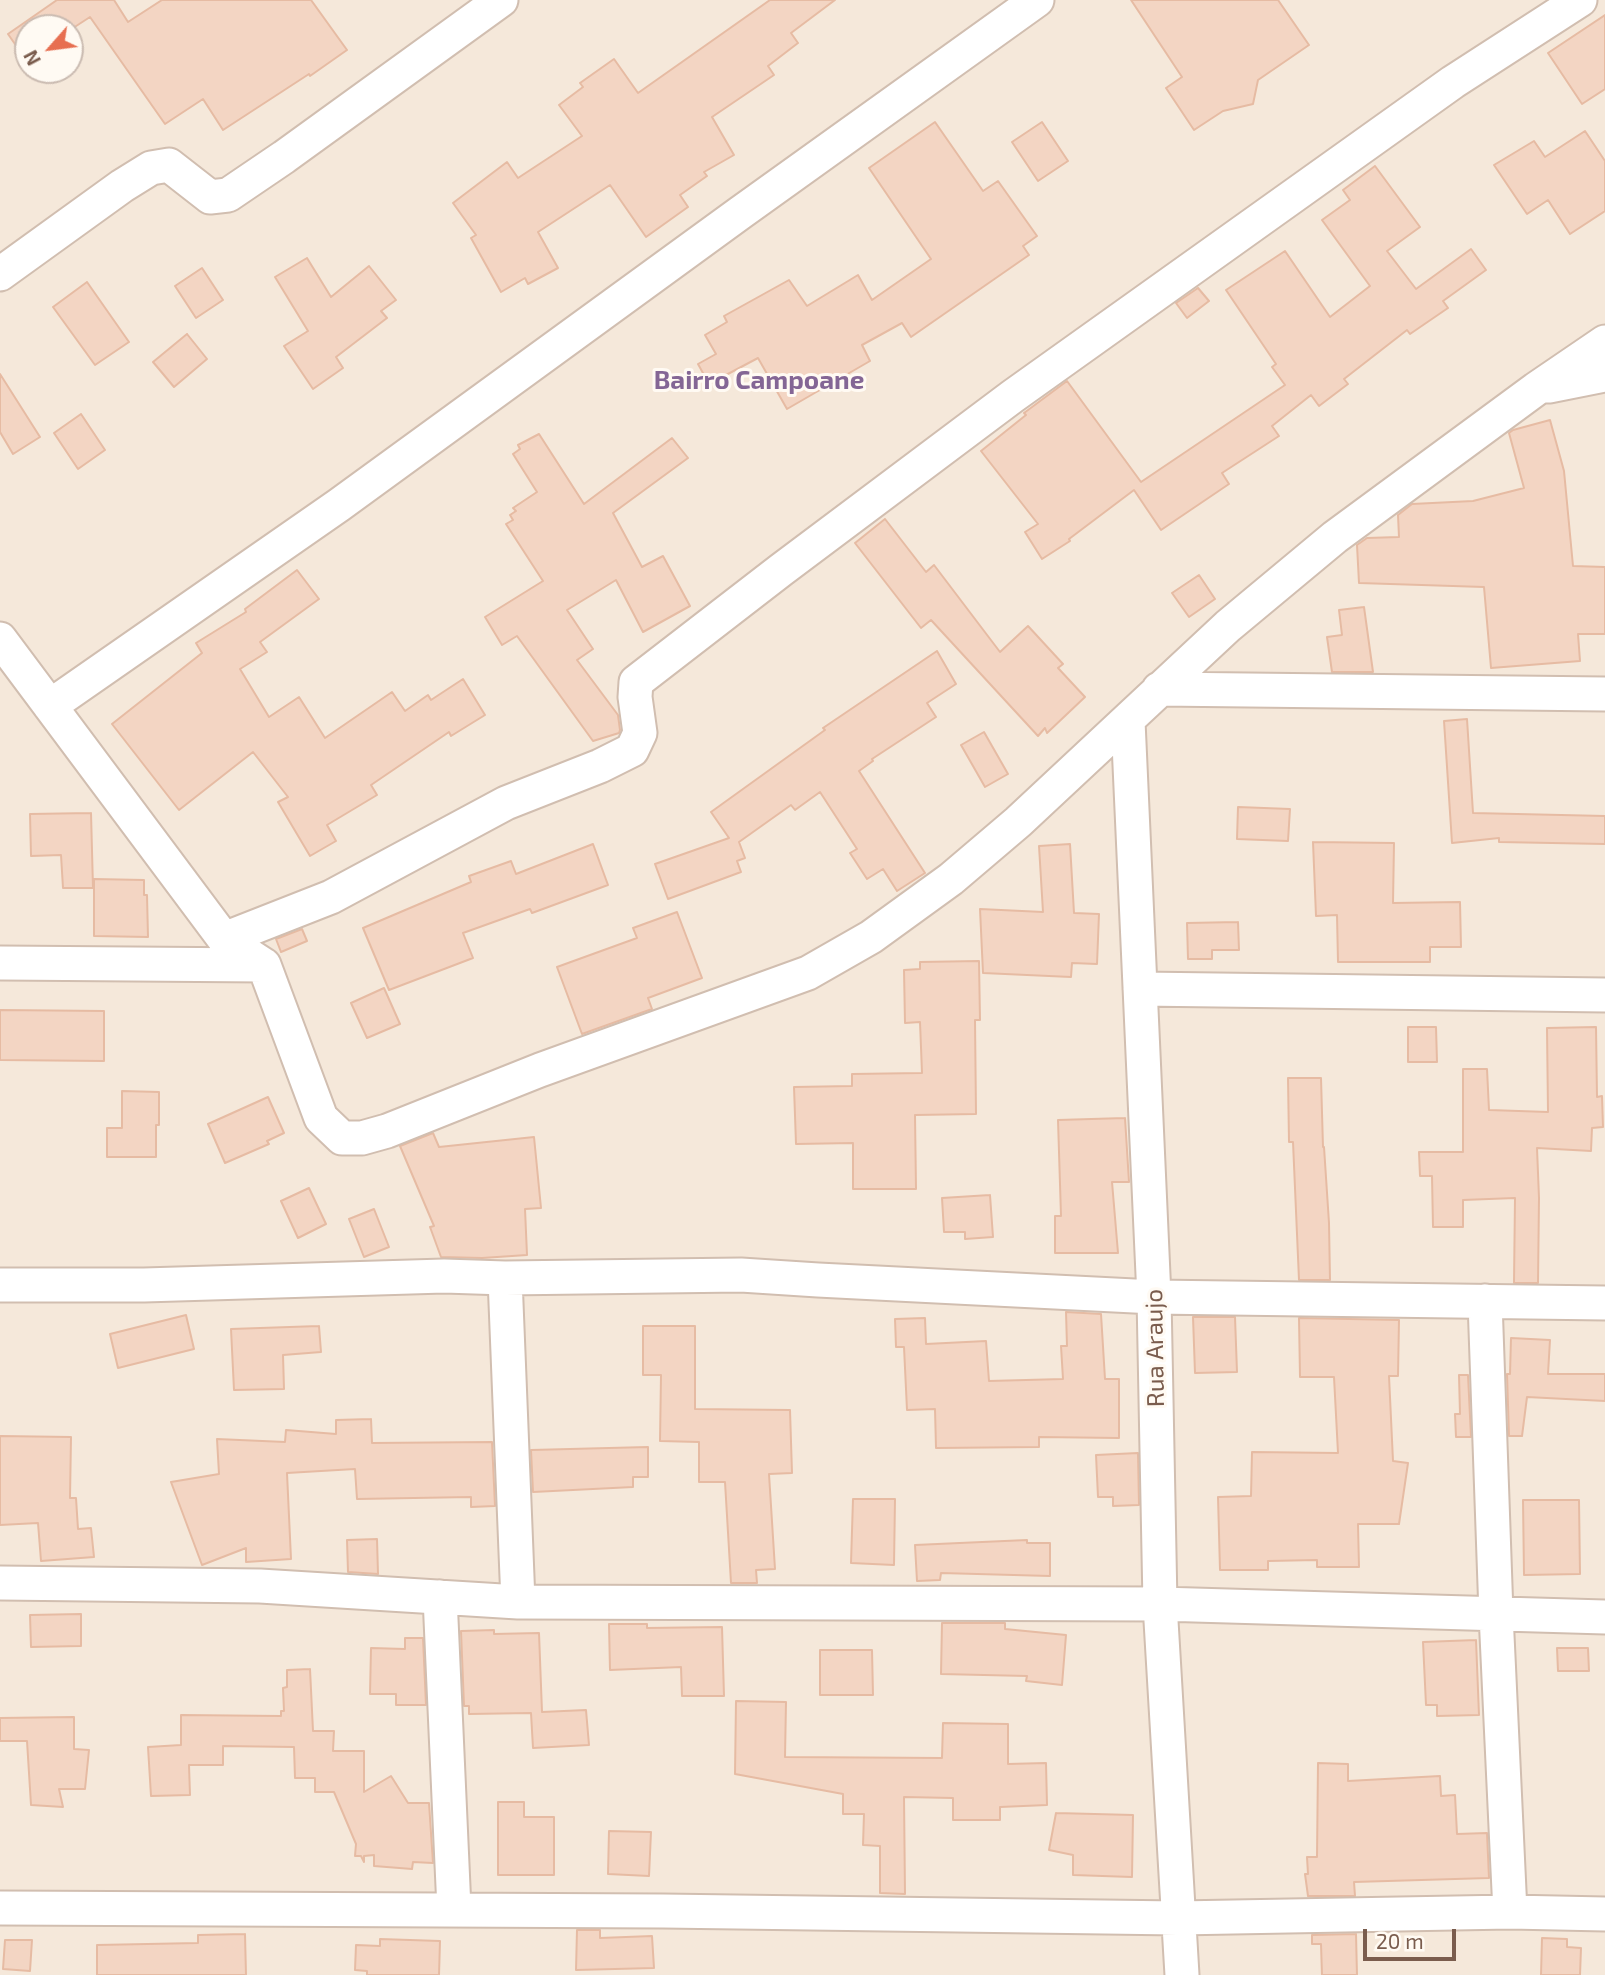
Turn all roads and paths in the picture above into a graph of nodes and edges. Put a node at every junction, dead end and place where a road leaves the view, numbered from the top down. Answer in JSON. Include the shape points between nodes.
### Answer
{"nodes":[{"id":1,"x":501,"y":0,"type":"edge"},
{"id":2,"x":1037,"y":0,"type":"edge"},
{"id":3,"x":1580,"y":0,"type":"edge"},
{"id":4,"x":0,"y":274,"type":"edge"},
{"id":5,"x":1605,"y":342,"type":"edge"},
{"id":6,"x":1605,"y":375,"type":"edge"},
{"id":7,"x":1536,"y":389,"type":"junction"},
{"id":8,"x":0,"y":639,"type":"edge"},
{"id":9,"x":1159,"y":690,"type":"junction"},
{"id":10,"x":1605,"y":694,"type":"edge"},
{"id":11,"x":50,"y":706,"type":"junction"},
{"id":12,"x":1128,"y":721,"type":"junction"},
{"id":13,"x":224,"y":939,"type":"junction"},
{"id":14,"x":0,"y":963,"type":"edge"},
{"id":15,"x":264,"y":965,"type":"junction"},
{"id":16,"x":1140,"y":989,"type":"junction"},
{"id":17,"x":1605,"y":995,"type":"edge"},
{"id":18,"x":505,"y":1278,"type":"junction"},
{"id":19,"x":0,"y":1285,"type":"edge"},
{"id":20,"x":1154,"y":1297,"type":"junction"},
{"id":21,"x":1485,"y":1301,"type":"junction"},
{"id":22,"x":1605,"y":1303,"type":"edge"},
{"id":23,"x":0,"y":1583,"type":"edge"},
{"id":24,"x":440,"y":1597,"type":"junction"},
{"id":25,"x":518,"y":1602,"type":"junction"},
{"id":26,"x":1160,"y":1604,"type":"junction"},
{"id":27,"x":1496,"y":1614,"type":"junction"},
{"id":28,"x":1605,"y":1617,"type":"edge"},
{"id":29,"x":0,"y":1908,"type":"edge"},
{"id":30,"x":454,"y":1909,"type":"junction"},
{"id":31,"x":1510,"y":1912,"type":"junction"},
{"id":32,"x":1605,"y":1914,"type":"edge"},
{"id":33,"x":1178,"y":1918,"type":"junction"},
{"id":34,"x":1182,"y":1975,"type":"edge"}],
"edges":[{"from":1,"to":4,"type":"street","via":[[228,195],[210,197],[169,164],[151,168]]},
{"from":2,"to":11,"type":"street","via":[[339,505]]},
{"from":3,"to":13,"type":"street","via":[[1453,82],[1013,396],[636,682],[640,733],[632,750],[506,803],[331,897]]},
{"from":5,"to":7,"type":"street"},
{"from":6,"to":7,"type":"street"},
{"from":7,"to":9,"type":"street","via":[[1335,537]]},
{"from":8,"to":11,"type":"street"},
{"from":9,"to":10,"type":"street"},
{"from":9,"to":12,"type":"street"},
{"from":11,"to":13,"type":"street"},
{"from":12,"to":15,"type":"street","via":[[951,878],[871,937],[807,973],[387,1131],[342,1138],[321,1118]]},
{"from":12,"to":16,"type":"street","name":"Rua Araujo"},
{"from":13,"to":15,"type":"street"},
{"from":14,"to":15,"type":"street"},
{"from":16,"to":17,"type":"street"},
{"from":16,"to":20,"type":"street","name":"Rua Araujo"},
{"from":18,"to":19,"type":"street"},
{"from":18,"to":20,"type":"street","via":[[741,1275]]},
{"from":18,"to":25,"type":"street"},
{"from":20,"to":21,"type":"street"},
{"from":20,"to":26,"type":"street","name":"Rua Araujo"},
{"from":21,"to":22,"type":"street"},
{"from":21,"to":27,"type":"street"},
{"from":23,"to":24,"type":"street","via":[[260,1586]]},
{"from":24,"to":25,"type":"street"},
{"from":24,"to":30,"type":"street"},
{"from":25,"to":26,"type":"street"},
{"from":26,"to":27,"type":"street"},
{"from":26,"to":33,"type":"street","name":"Rua Araujo"},
{"from":27,"to":28,"type":"street"},
{"from":27,"to":31,"type":"street"},
{"from":29,"to":30,"type":"street"},
{"from":30,"to":33,"type":"street"},
{"from":31,"to":32,"type":"street"},
{"from":31,"to":33,"type":"street"},
{"from":33,"to":34,"type":"street","name":"Rua Araujo"}]}
